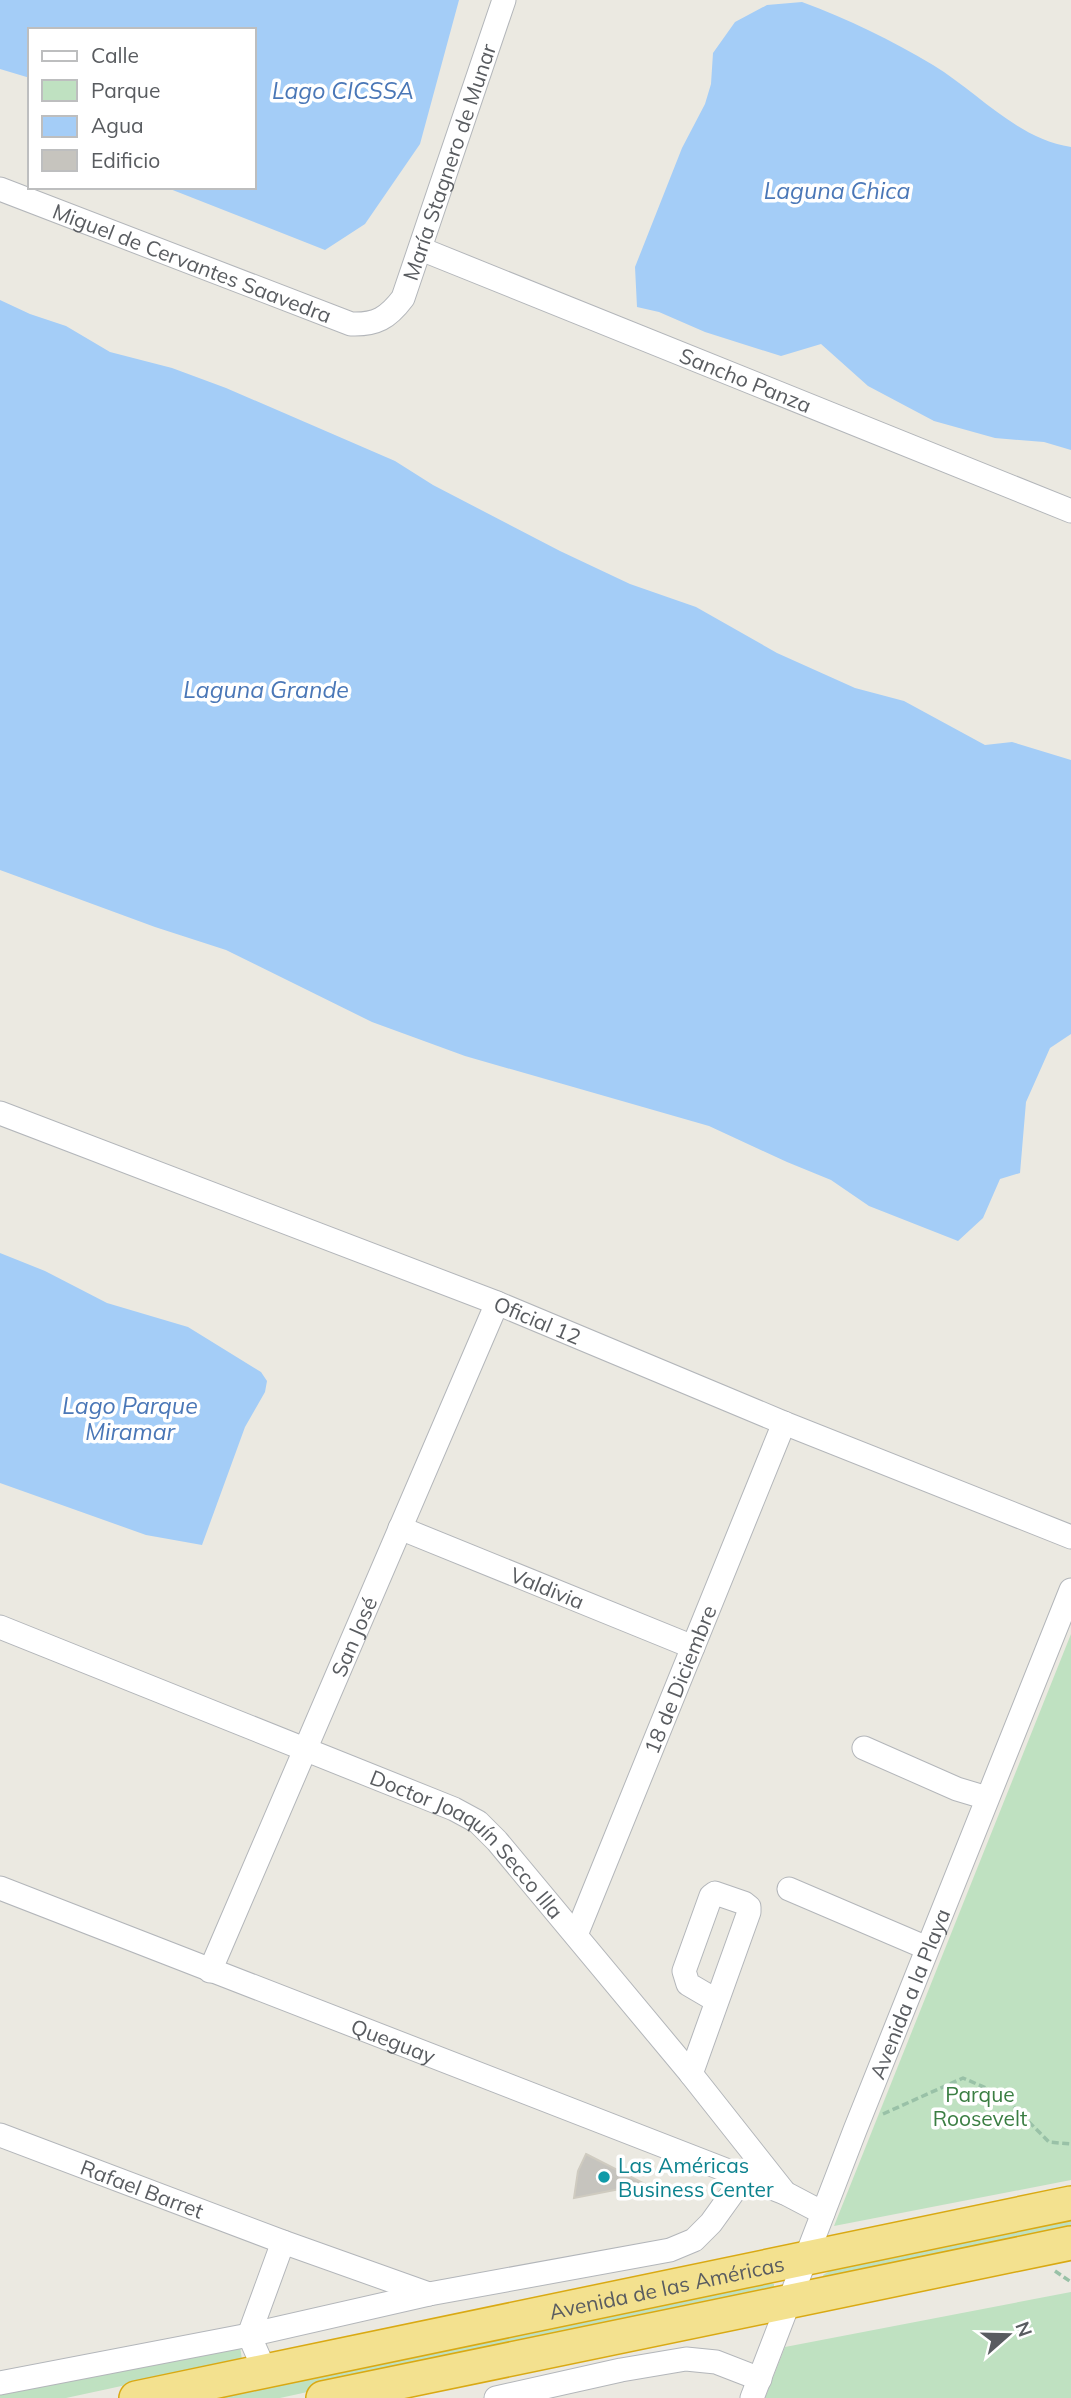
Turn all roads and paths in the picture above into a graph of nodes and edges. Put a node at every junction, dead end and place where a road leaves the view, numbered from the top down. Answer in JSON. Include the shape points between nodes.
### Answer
{"nodes":[{"id":1,"x":504,"y":0,"type":"edge"},
{"id":2,"x":0,"y":189,"type":"edge"},
{"id":3,"x":421,"y":249,"type":"junction"},
{"id":4,"x":386,"y":318,"type":"joint"},
{"id":5,"x":1071,"y":511,"type":"edge"},
{"id":6,"x":0,"y":1113,"type":"edge"},
{"id":7,"x":497,"y":1303,"type":"junction"},
{"id":8,"x":784,"y":1423,"type":"junction"},
{"id":9,"x":400,"y":1528,"type":"junction"},
{"id":10,"x":1071,"y":1537,"type":"edge"},
{"id":11,"x":1071,"y":1590,"type":"edge"},
{"id":12,"x":0,"y":1627,"type":"edge"},
{"id":13,"x":693,"y":1647,"type":"junction"},
{"id":14,"x":864,"y":1748,"type":"dead end"},
{"id":15,"x":305,"y":1749,"type":"junction"},
{"id":16,"x":988,"y":1798,"type":"junction"},
{"id":17,"x":0,"y":1888,"type":"edge"},
{"id":18,"x":789,"y":1889,"type":"dead end"},
{"id":19,"x":576,"y":1935,"type":"junction"},
{"id":20,"x":928,"y":1948,"type":"junction"},
{"id":21,"x":210,"y":1971,"type":"junction"},
{"id":22,"x":718,"y":2001,"type":"dead end"},
{"id":23,"x":691,"y":2074,"type":"junction"},
{"id":24,"x":855,"y":2130,"type":"junction"},
{"id":25,"x":0,"y":2135,"type":"edge"},
{"id":26,"x":1071,"y":2144,"type":"edge"},
{"id":27,"x":744,"y":2177,"type":"junction"},
{"id":28,"x":785,"y":2193,"type":"junction"},
{"id":29,"x":1071,"y":2203,"type":"edge"},
{"id":30,"x":823,"y":2213,"type":"junction"},
{"id":31,"x":283,"y":2242,"type":"junction"},
{"id":32,"x":1071,"y":2243,"type":"edge"},
{"id":33,"x":806,"y":2259,"type":"junction"},
{"id":34,"x":429,"y":2294,"type":"junction"},
{"id":35,"x":791,"y":2300,"type":"junction"},
{"id":36,"x":249,"y":2335,"type":"junction"},
{"id":37,"x":265,"y":2371,"type":"junction"},
{"id":38,"x":0,"y":2383,"type":"edge"},
{"id":39,"x":756,"y":2389,"type":"edge"},
{"id":40,"x":136,"y":2398,"type":"edge"},
{"id":41,"x":323,"y":2398,"type":"edge"},
{"id":42,"x":496,"y":2398,"type":"edge"}],
"edges":[{"from":1,"to":3,"type":"street","name":"María Stagnero de Munar"},
{"from":2,"to":4,"type":"street","name":"Miguel de Cervantes Saavedra","via":[[351,324],[366,325]]},
{"from":3,"to":4,"type":"street","name":"María Stagnero de Munar","via":[[403,298]]},
{"from":3,"to":5,"type":"street","name":"Sancho Panza"},
{"from":6,"to":7,"type":"street","name":"Oficial 12"},
{"from":7,"to":8,"type":"street","name":"Oficial 12"},
{"from":7,"to":9,"type":"street","name":"San José"},
{"from":8,"to":10,"type":"street","name":"Oficial 12"},
{"from":8,"to":13,"type":"street","name":"18 de Diciembre"},
{"from":9,"to":13,"type":"street","name":"Valdivia"},
{"from":9,"to":15,"type":"street","name":"San José"},
{"from":11,"to":16,"type":"street","name":"Avenida a la Playa"},
{"from":12,"to":15,"type":"street","name":"Doctor Joaquín Secco Illa"},
{"from":13,"to":19,"type":"street","name":"18 de Diciembre"},
{"from":14,"to":16,"type":"street"},
{"from":15,"to":19,"type":"street","name":"Doctor Joaquín Secco Illa","via":[[478,1822]]},
{"from":15,"to":21,"type":"street","name":"San José"},
{"from":16,"to":20,"type":"street","name":"Avenida a la Playa"},
{"from":17,"to":21,"type":"street","name":"Queguay"},
{"from":18,"to":20,"type":"street"},
{"from":19,"to":23,"type":"street","name":"Doctor Joaquín Secco Illa"},
{"from":20,"to":24,"type":"street","name":"Avenida a la Playa"},
{"from":21,"to":27,"type":"street","name":"Queguay"},
{"from":22,"to":23,"type":"street"},
{"from":23,"to":28,"type":"street","name":"Doctor Joaquín Secco Illa"},
{"from":24,"to":26,"type":"path","via":[[963,2078],[1002,2095],[1049,2142]]},
{"from":24,"to":30,"type":"street","name":"Avenida a la Playa"},
{"from":25,"to":31,"type":"street","name":"Rafael Barret"},
{"from":27,"to":28,"type":"street","name":"Queguay"},
{"from":27,"to":34,"type":"street","name":"Avenida de las Américas","via":[[694,2240],[670,2250]]},
{"from":28,"to":30,"type":"street","name":"Doctor Joaquín Secco Illa"},
{"from":29,"to":33,"type":"highway","name":"Avenida de las Américas"},
{"from":30,"to":33,"type":"street","name":"Avenida a la Playa"},
{"from":31,"to":34,"type":"street","name":"Rafael Barret"},
{"from":31,"to":36,"type":"street"},
{"from":32,"to":35,"type":"highway","name":"Avenida de las Américas"},
{"from":33,"to":35,"type":"street","name":"Avenida a la Playa"},
{"from":33,"to":37,"type":"highway","name":"Avenida de las Américas"},
{"from":34,"to":36,"type":"street","name":"Avenida de las Américas"},
{"from":35,"to":39,"type":"street","name":"Avenida a la Playa"},
{"from":35,"to":41,"type":"highway","name":"Avenida de las Américas"},
{"from":36,"to":37,"type":"street"},
{"from":36,"to":38,"type":"street","name":"Avenida de las Américas"},
{"from":37,"to":40,"type":"highway","name":"Avenida de las Américas"},
{"from":39,"to":42,"type":"street","via":[[716,2362],[687,2360]]}]}
